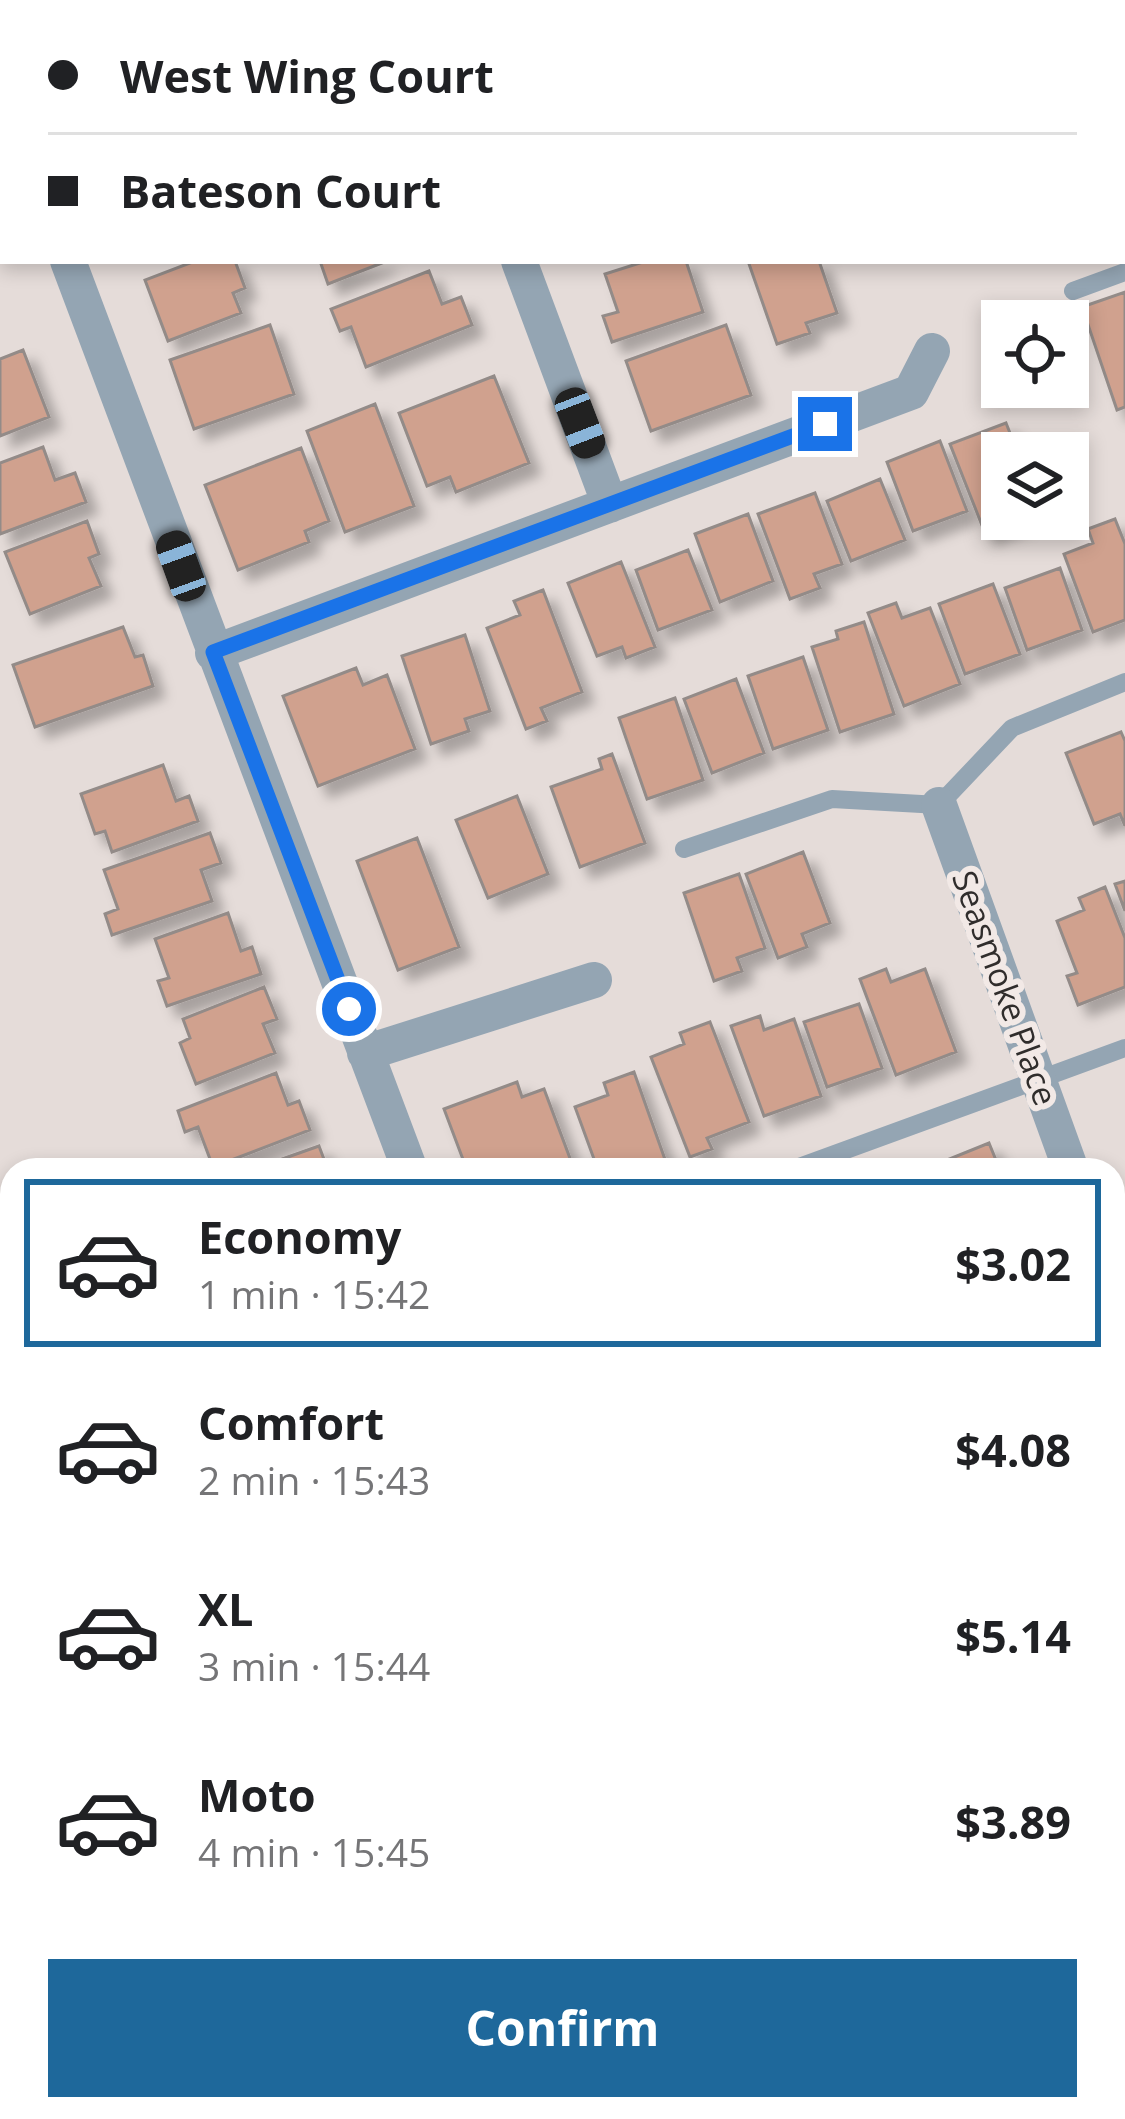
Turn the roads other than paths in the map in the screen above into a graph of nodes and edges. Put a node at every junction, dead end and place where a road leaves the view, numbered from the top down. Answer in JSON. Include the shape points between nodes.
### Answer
{"nodes":[{"id":1,"x":69,"y":264,"type":"edge"},
{"id":2,"x":520,"y":264,"type":"edge"},
{"id":3,"x":1125,"y":272,"type":"edge"},
{"id":4,"x":1073,"y":291,"type":"dead end"},
{"id":5,"x":932,"y":351,"type":"dead end"},
{"id":6,"x":610,"y":505,"type":"junction"},
{"id":7,"x":213,"y":652,"type":"junction"},
{"id":8,"x":1125,"y":682,"type":"edge"},
{"id":9,"x":939,"y":805,"type":"junction"},
{"id":10,"x":684,"y":849,"type":"dead end"},
{"id":11,"x":594,"y":980,"type":"dead end"},
{"id":12,"x":1125,"y":1048,"type":"edge"},
{"id":13,"x":365,"y":1053,"type":"junction"},
{"id":14,"x":1038,"y":1081,"type":"junction"},
{"id":15,"x":405,"y":1158,"type":"edge"},
{"id":16,"x":824,"y":1158,"type":"edge"},
{"id":17,"x":1067,"y":1158,"type":"edge"}],
"edges":[{"from":1,"to":7,"type":"street"},
{"from":2,"to":6,"type":"street"},
{"from":3,"to":4,"type":"lane"},
{"from":5,"to":6,"type":"street","via":[[911,392]]},
{"from":6,"to":7,"type":"street"},
{"from":7,"to":13,"type":"street"},
{"from":8,"to":9,"type":"lane","via":[[1012,728]]},
{"from":9,"to":10,"type":"lane","via":[[832,799]]},
{"from":9,"to":14,"type":"street","name":"Seasmoke Place"},
{"from":11,"to":13,"type":"street"},
{"from":12,"to":14,"type":"lane"},
{"from":13,"to":15,"type":"street"},
{"from":14,"to":16,"type":"lane"},
{"from":14,"to":17,"type":"street","name":"Seasmoke Place"}]}
